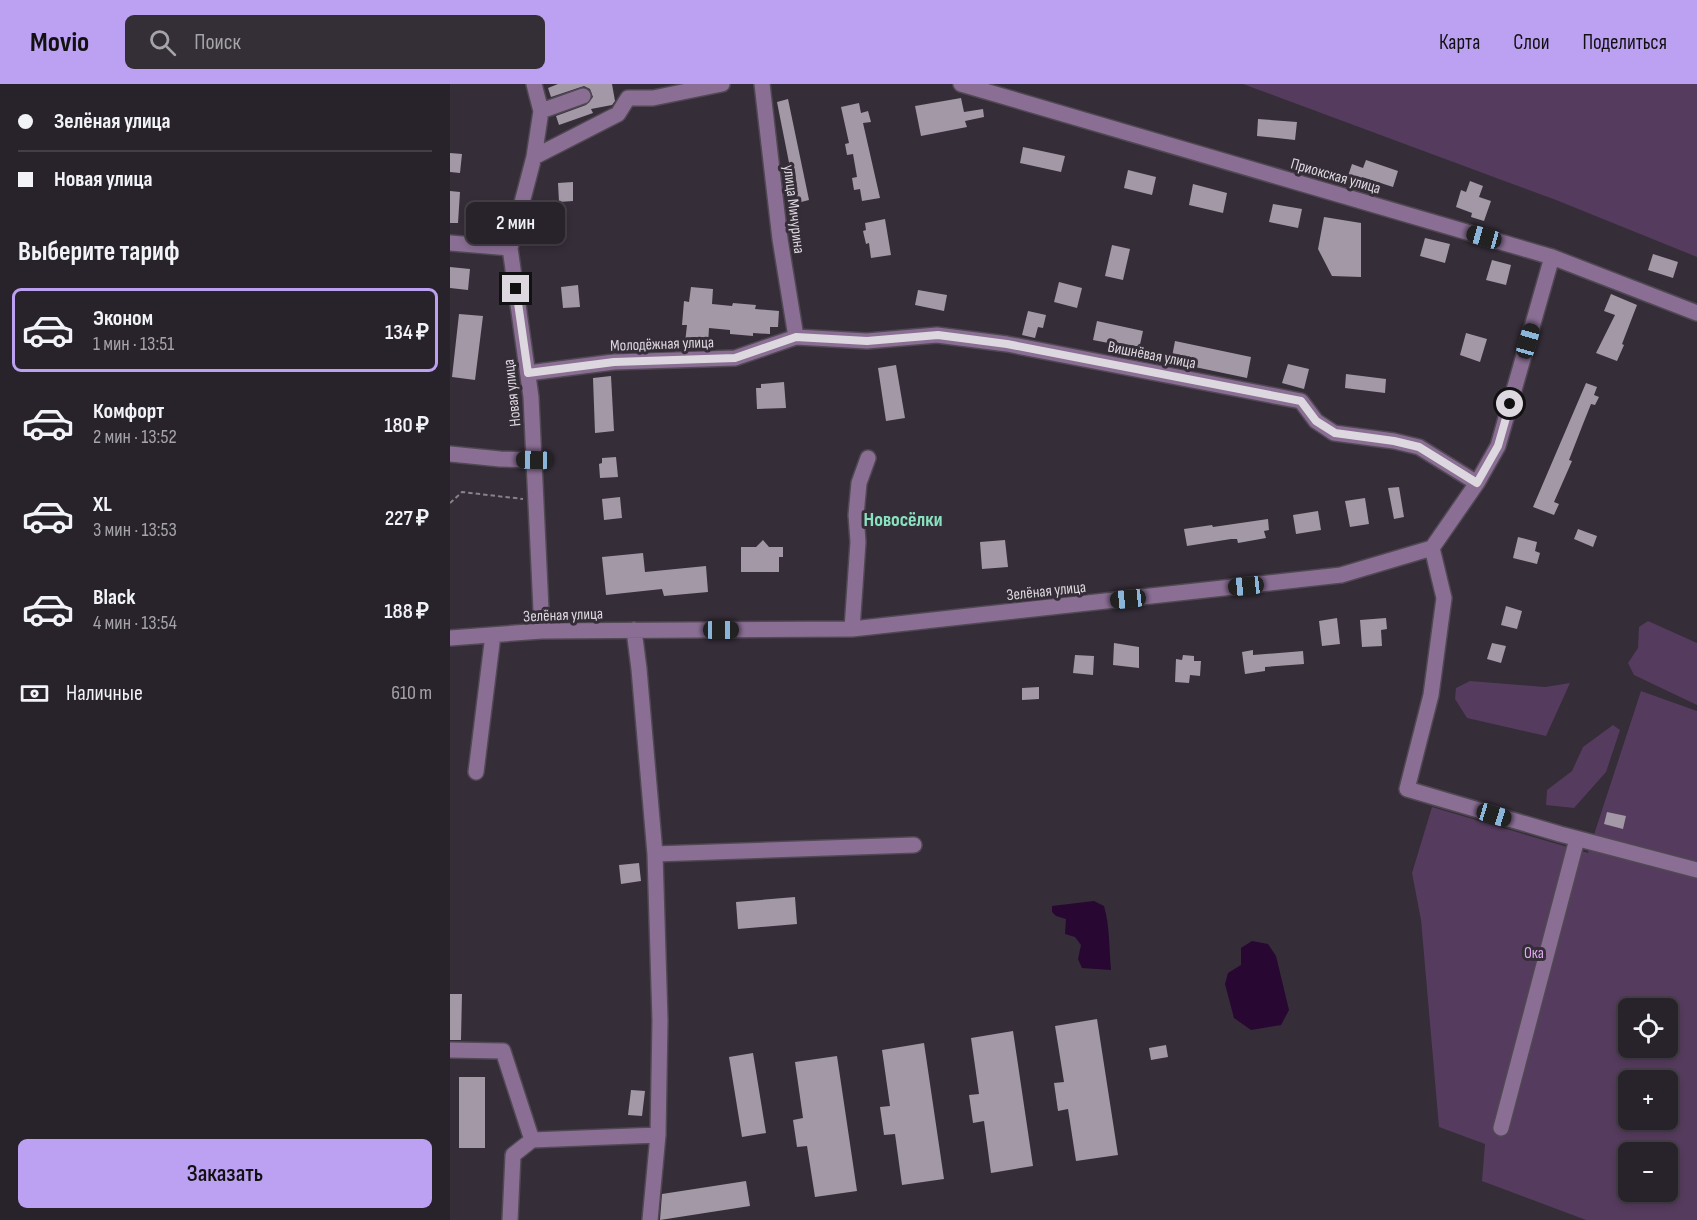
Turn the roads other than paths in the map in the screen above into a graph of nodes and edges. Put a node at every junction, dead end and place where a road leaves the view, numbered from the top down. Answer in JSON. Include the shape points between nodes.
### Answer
{"nodes":[{"id":1,"x":534,"y":84,"type":"edge"},
{"id":2,"x":723,"y":84,"type":"edge"},
{"id":3,"x":762,"y":84,"type":"edge"},
{"id":4,"x":961,"y":84,"type":"edge"},
{"id":5,"x":627,"y":91,"type":"edge"},
{"id":6,"x":583,"y":96,"type":"dead end"},
{"id":7,"x":542,"y":111,"type":"junction"},
{"id":8,"x":534,"y":157,"type":"junction"},
{"id":9,"x":450,"y":243,"type":"edge"},
{"id":10,"x":510,"y":248,"type":"junction"},
{"id":11,"x":1552,"y":257,"type":"junction"},
{"id":12,"x":1697,"y":313,"type":"edge"},
{"id":13,"x":796,"y":337,"type":"junction"},
{"id":14,"x":528,"y":373,"type":"junction"},
{"id":15,"x":450,"y":454,"type":"edge"},
{"id":16,"x":868,"y":458,"type":"dead end"},
{"id":17,"x":534,"y":460,"type":"junction"},
{"id":18,"x":1477,"y":483,"type":"junction"},
{"id":19,"x":1432,"y":548,"type":"junction"},
{"id":20,"x":852,"y":629,"type":"junction"},
{"id":21,"x":634,"y":630,"type":"junction"},
{"id":22,"x":542,"y":631,"type":"junction"},
{"id":23,"x":493,"y":635,"type":"junction"},
{"id":24,"x":450,"y":638,"type":"edge"},
{"id":25,"x":476,"y":772,"type":"dead end"},
{"id":26,"x":1577,"y":839,"type":"junction"},
{"id":27,"x":914,"y":845,"type":"dead end"},
{"id":28,"x":655,"y":854,"type":"junction"},
{"id":29,"x":1697,"y":870,"type":"edge"},
{"id":30,"x":450,"y":1050,"type":"edge"},
{"id":31,"x":1501,"y":1128,"type":"dead end"},
{"id":32,"x":658,"y":1135,"type":"junction"},
{"id":33,"x":532,"y":1140,"type":"junction"},
{"id":34,"x":510,"y":1220,"type":"edge"},
{"id":35,"x":650,"y":1220,"type":"edge"}],
"edges":[{"from":1,"to":7,"type":"street"},
{"from":2,"to":5,"type":"street","via":[[653,98]]},
{"from":3,"to":13,"type":"street","name":"улица Мичурина"},
{"from":4,"to":11,"type":"street","name":"Приокская улица"},
{"from":5,"to":8,"type":"street","via":[[618,114]]},
{"from":6,"to":7,"type":"street"},
{"from":7,"to":8,"type":"street","name":"Новая улица"},
{"from":8,"to":10,"type":"street","name":"Новая улица"},
{"from":9,"to":10,"type":"street"},
{"from":10,"to":14,"type":"street","name":"Новая улица"},
{"from":11,"to":12,"type":"street","name":"Приокская улица"},
{"from":11,"to":18,"type":"street","via":[[1498,446]]},
{"from":13,"to":14,"type":"street","name":"Молодёжная улица","via":[[735,358],[614,362]]},
{"from":13,"to":18,"type":"street","name":"Вишнёвая улица","via":[[867,341],[938,335],[1007,344],[1301,401],[1316,421],[1335,433],[1419,447]]},
{"from":14,"to":17,"type":"street","name":"Новая улица"},
{"from":15,"to":17,"type":"street"},
{"from":16,"to":20,"type":"street","via":[[859,483],[856,514]]},
{"from":17,"to":22,"type":"street","name":"Новая улица"},
{"from":18,"to":19,"type":"street"},
{"from":19,"to":20,"type":"street","name":"Зелёная улица","via":[[1341,575]]},
{"from":19,"to":26,"type":"street","via":[[1444,598],[1431,695],[1407,789]]},
{"from":20,"to":21,"type":"street","name":"Зелёная улица"},
{"from":21,"to":22,"type":"street","name":"Зелёная улица"},
{"from":21,"to":28,"type":"street"},
{"from":22,"to":23,"type":"street","name":"Зелёная улица"},
{"from":23,"to":24,"type":"street","name":"Зелёная улица"},
{"from":23,"to":25,"type":"street"},
{"from":26,"to":29,"type":"street"},
{"from":26,"to":31,"type":"street"},
{"from":27,"to":28,"type":"street"},
{"from":28,"to":32,"type":"street","via":[[660,1020]]},
{"from":30,"to":33,"type":"street","via":[[503,1051]]},
{"from":32,"to":33,"type":"street"},
{"from":32,"to":35,"type":"street"},
{"from":33,"to":34,"type":"street","via":[[513,1155]]}]}
